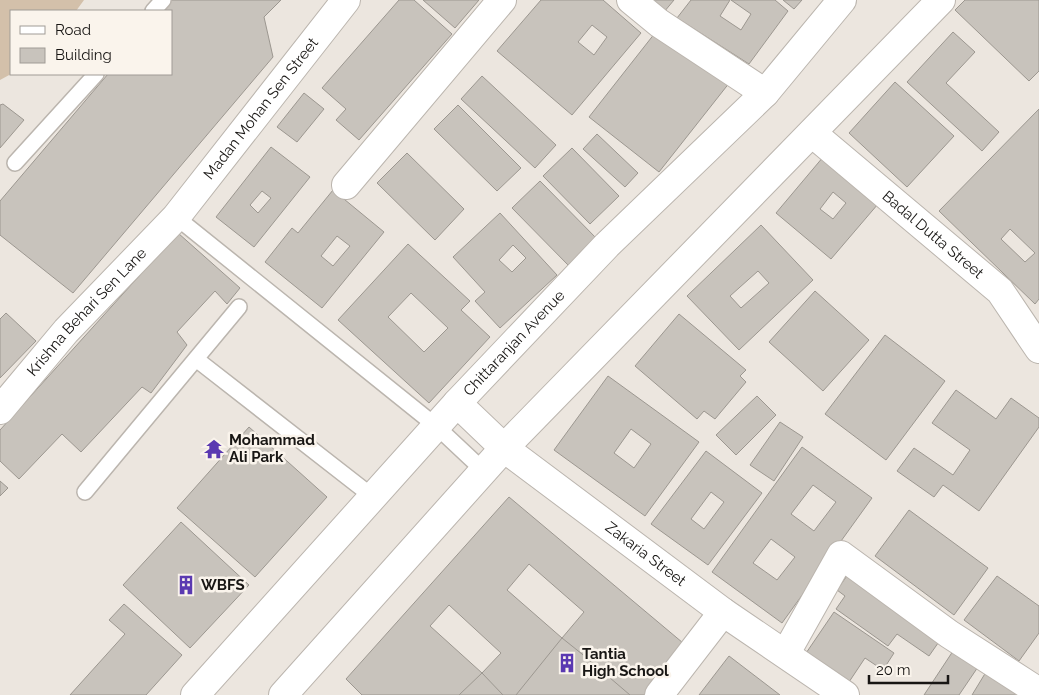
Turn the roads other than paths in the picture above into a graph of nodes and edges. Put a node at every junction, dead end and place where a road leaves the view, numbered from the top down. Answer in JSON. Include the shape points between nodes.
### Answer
{"nodes":[{"id":1,"x":163,"y":0,"type":"edge"},
{"id":2,"x":346,"y":0,"type":"edge"},
{"id":3,"x":502,"y":0,"type":"edge"},
{"id":4,"x":632,"y":0,"type":"edge"},
{"id":5,"x":842,"y":0,"type":"edge"},
{"id":6,"x":941,"y":0,"type":"edge"},
{"id":7,"x":154,"y":10,"type":"edge"},
{"id":8,"x":95,"y":75,"type":"edge"},
{"id":9,"x":765,"y":93,"type":"junction"},
{"id":10,"x":812,"y":132,"type":"junction"},
{"id":11,"x":15,"y":163,"type":"dead end"},
{"id":12,"x":346,"y":185,"type":"dead end"},
{"id":13,"x":176,"y":217,"type":"junction"},
{"id":14,"x":239,"y":307,"type":"dead end"},
{"id":15,"x":1039,"y":349,"type":"edge"},
{"id":16,"x":196,"y":359,"type":"junction"},
{"id":17,"x":457,"y":403,"type":"junction"},
{"id":18,"x":0,"y":410,"type":"edge"},
{"id":19,"x":436,"y":426,"type":"junction"},
{"id":20,"x":504,"y":448,"type":"junction"},
{"id":21,"x":484,"y":471,"type":"junction"},
{"id":22,"x":85,"y":492,"type":"dead end"},
{"id":23,"x":373,"y":497,"type":"junction"},
{"id":24,"x":723,"y":612,"type":"junction"},
{"id":25,"x":786,"y":653,"type":"junction"},
{"id":26,"x":1039,"y":692,"type":"edge"},
{"id":27,"x":290,"y":693,"type":"edge"},
{"id":28,"x":195,"y":695,"type":"edge"},
{"id":29,"x":659,"y":695,"type":"edge"},
{"id":30,"x":845,"y":695,"type":"edge"}],
"edges":[{"from":1,"to":7,"type":"lane"},
{"from":2,"to":13,"type":"main road","name":"Madan Mohan Sen Street"},
{"from":3,"to":12,"type":"main road"},
{"from":4,"to":9,"type":"main road","via":[[658,23]]},
{"from":5,"to":9,"type":"main road","name":"Chittaranjan Avenue"},
{"from":6,"to":10,"type":"main road"},
{"from":8,"to":11,"type":"lane"},
{"from":9,"to":17,"type":"main road","name":"Chittaranjan Avenue","via":[[607,245]]},
{"from":10,"to":15,"type":"main road","name":"Badal Dutta Street","via":[[1000,291]]},
{"from":10,"to":20,"type":"main road"},
{"from":13,"to":18,"type":"main road","name":"Krishna Behari Sen Lane","via":[[66,330]]},
{"from":13,"to":19,"type":"lane"},
{"from":14,"to":16,"type":"lane"},
{"from":16,"to":22,"type":"lane"},
{"from":16,"to":23,"type":"lane"},
{"from":17,"to":19,"type":"main road","name":"Chittaranjan Avenue"},
{"from":17,"to":20,"type":"main road","name":"Zakaria Street"},
{"from":19,"to":21,"type":"lane"},
{"from":19,"to":23,"type":"main road","name":"Chittaranjan Avenue"},
{"from":20,"to":21,"type":"main road"},
{"from":20,"to":24,"type":"main road","name":"Zakaria Street"},
{"from":21,"to":27,"type":"main road"},
{"from":23,"to":28,"type":"main road","name":"Chittaranjan Avenue"},
{"from":24,"to":25,"type":"main road","name":"Zakaria Street"},
{"from":24,"to":29,"type":"main road"},
{"from":25,"to":26,"type":"main road","via":[[841,555],[949,634]]},
{"from":25,"to":30,"type":"main road","name":"Zakaria Street"}]}
